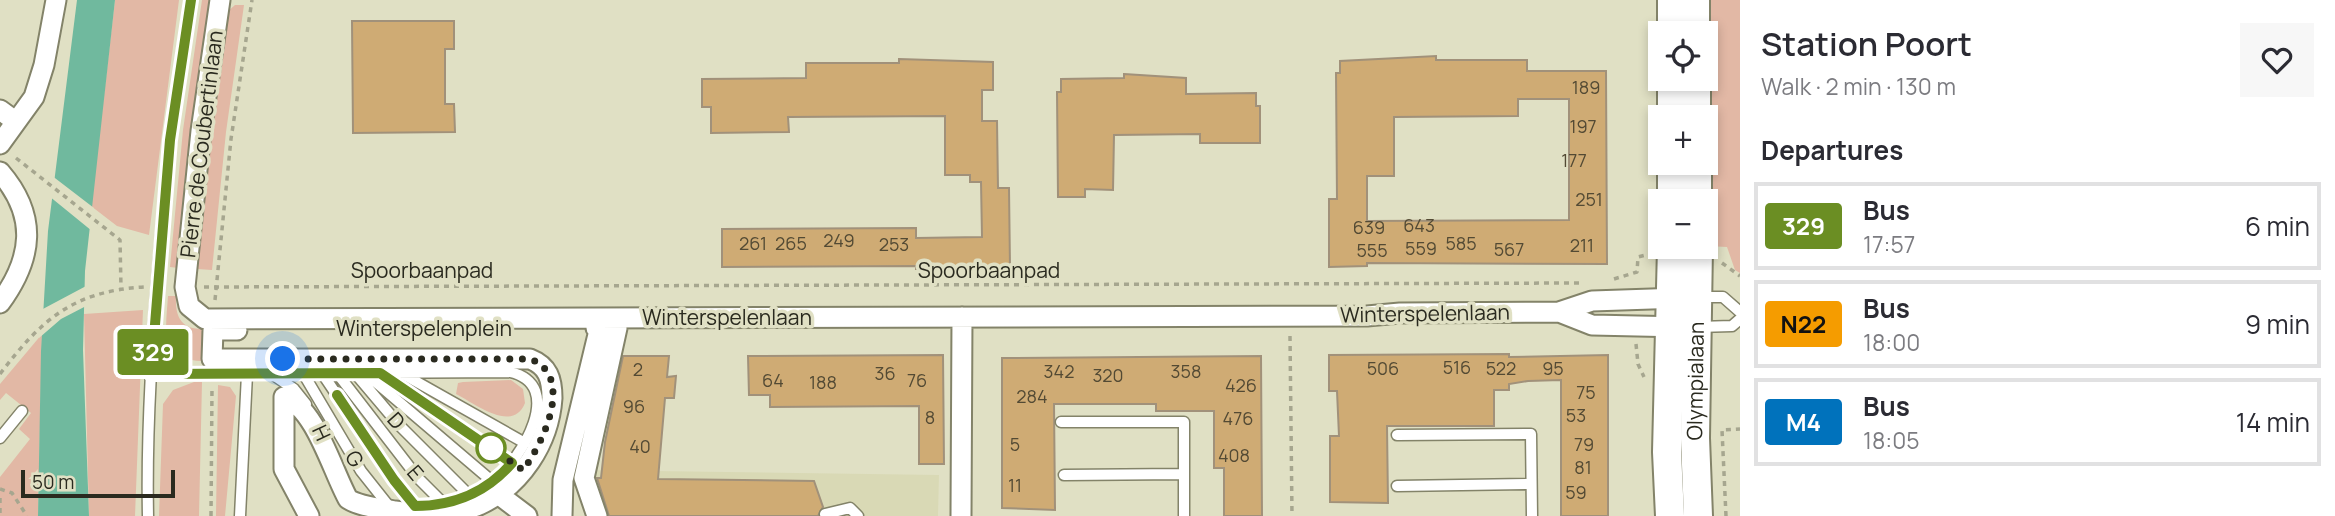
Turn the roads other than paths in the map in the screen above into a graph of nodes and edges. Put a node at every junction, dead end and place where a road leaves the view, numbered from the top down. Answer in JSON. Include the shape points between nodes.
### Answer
{"nodes":[{"id":1,"x":56,"y":0,"type":"edge"},
{"id":2,"x":191,"y":0,"type":"edge"},
{"id":3,"x":220,"y":0,"type":"edge"},
{"id":4,"x":1672,"y":0,"type":"edge"},
{"id":5,"x":1695,"y":0,"type":"edge"},
{"id":6,"x":1672,"y":21,"type":"edge"},
{"id":7,"x":1695,"y":21,"type":"edge"},
{"id":8,"x":7,"y":115,"type":"edge"},
{"id":9,"x":0,"y":144,"type":"edge"},
{"id":10,"x":0,"y":172,"type":"edge"},
{"id":11,"x":1682,"y":259,"type":"edge"},
{"id":12,"x":1688,"y":259,"type":"edge"},
{"id":13,"x":185,"y":287,"type":"joint"},
{"id":14,"x":1699,"y":297,"type":"junction"},
{"id":15,"x":1670,"y":298,"type":"junction"},
{"id":16,"x":0,"y":303,"type":"edge"},
{"id":17,"x":1559,"y":312,"type":"junction"},
{"id":18,"x":1740,"y":312,"type":"edge"},
{"id":19,"x":962,"y":317,"type":"junction"},
{"id":20,"x":1740,"y":319,"type":"edge"},
{"id":21,"x":600,"y":323,"type":"junction"},
{"id":22,"x":1670,"y":326,"type":"junction"},
{"id":23,"x":1698,"y":327,"type":"junction"},
{"id":24,"x":303,"y":373,"type":"junction"},
{"id":25,"x":322,"y":373,"type":"junction"},
{"id":26,"x":337,"y":373,"type":"junction"},
{"id":27,"x":360,"y":373,"type":"junction"},
{"id":28,"x":380,"y":373,"type":"junction"},
{"id":29,"x":401,"y":373,"type":"junction"},
{"id":30,"x":151,"y":374,"type":"junction"},
{"id":31,"x":247,"y":374,"type":"junction"},
{"id":32,"x":272,"y":374,"type":"junction"},
{"id":33,"x":22,"y":411,"type":"dead end"},
{"id":34,"x":1061,"y":422,"type":"dead end"},
{"id":35,"x":1396,"y":435,"type":"dead end"},
{"id":36,"x":0,"y":438,"type":"edge"},
{"id":37,"x":525,"y":443,"type":"junction"},
{"id":38,"x":512,"y":463,"type":"junction"},
{"id":39,"x":1183,"y":474,"type":"junction"},
{"id":40,"x":1064,"y":475,"type":"dead end"},
{"id":41,"x":1531,"y":484,"type":"junction"},
{"id":42,"x":1397,"y":486,"type":"dead end"},
{"id":43,"x":496,"y":488,"type":"junction"},
{"id":44,"x":470,"y":496,"type":"junction"},
{"id":45,"x":360,"y":500,"type":"joint"},
{"id":46,"x":444,"y":504,"type":"junction"},
{"id":47,"x":388,"y":505,"type":"junction"},
{"id":48,"x":415,"y":506,"type":"junction"},
{"id":49,"x":825,"y":514,"type":"dead end"},
{"id":50,"x":148,"y":516,"type":"edge"},
{"id":51,"x":240,"y":516,"type":"edge"},
{"id":52,"x":309,"y":516,"type":"edge"},
{"id":53,"x":527,"y":516,"type":"edge"},
{"id":54,"x":562,"y":516,"type":"edge"},
{"id":55,"x":597,"y":516,"type":"edge"},
{"id":56,"x":858,"y":516,"type":"edge"},
{"id":57,"x":961,"y":516,"type":"edge"},
{"id":58,"x":1184,"y":516,"type":"edge"},
{"id":59,"x":1532,"y":516,"type":"edge"},
{"id":60,"x":1670,"y":516,"type":"edge"},
{"id":61,"x":1698,"y":516,"type":"edge"}],
"edges":[{"from":1,"to":8,"type":"street","via":[[34,97]]},
{"from":2,"to":30,"type":"lane","via":[[170,140]]},
{"from":3,"to":13,"type":"street","name":"Pierre de Coubertinlaan"},
{"from":4,"to":6,"type":"street"},
{"from":5,"to":7,"type":"street"},
{"from":8,"to":9,"type":"street"},
{"from":10,"to":16,"type":"street","via":[[20,197],[27,245],[20,270]]},
{"from":11,"to":15,"type":"street","name":"Olympialaan"},
{"from":12,"to":14,"type":"street","name":"Olympialaan"},
{"from":13,"to":21,"type":"street","name":"Winterspelenlaan","via":[[189,306],[205,319]]},
{"from":14,"to":15,"type":"street","name":"Winterspelenlaan"},
{"from":14,"to":18,"type":"lane","via":[[1723,298]]},
{"from":14,"to":23,"type":"street","name":"Olympialaan"},
{"from":15,"to":17,"type":"street","name":"Winterspelenlaan","via":[[1592,300]]},
{"from":15,"to":22,"type":"street","name":"Olympialaan"},
{"from":17,"to":19,"type":"street","name":"Winterspelenlaan"},
{"from":17,"to":22,"type":"street","name":"Winterspelenlaan","via":[[1592,325]]},
{"from":19,"to":21,"type":"street","name":"Winterspelenlaan"},
{"from":19,"to":57,"type":"street"},
{"from":20,"to":23,"type":"lane","via":[[1732,326]]},
{"from":21,"to":43,"type":"street","name":"Winterspelenplein","via":[[214,330],[212,359],[538,362],[551,383],[548,424],[532,457]]},
{"from":21,"to":54,"type":"street","via":[[563,480]]},
{"from":21,"to":55,"type":"street","via":[[617,328],[584,478]]},
{"from":22,"to":23,"type":"street","name":"Winterspelenlaan"},
{"from":22,"to":60,"type":"street","name":"Olympialaan"},
{"from":23,"to":61,"type":"street","name":"Olympialaan"},
{"from":24,"to":25,"type":"lane","name":"Winterspelenplein"},
{"from":24,"to":32,"type":"lane","name":"Winterspelenplein"},
{"from":24,"to":47,"type":"lane","name":"G","via":[[361,471]]},
{"from":25,"to":26,"type":"lane","name":"Winterspelenplein"},
{"from":25,"to":48,"type":"lane"},
{"from":26,"to":27,"type":"lane","name":"Winterspelenplein"},
{"from":26,"to":46,"type":"lane","name":"E","via":[[418,478]]},
{"from":27,"to":28,"type":"lane","name":"Winterspelenplein"},
{"from":27,"to":43,"type":"lane"},
{"from":27,"to":44,"type":"lane","name":"D","via":[[399,425]]},
{"from":28,"to":29,"type":"lane","name":"Winterspelenplein"},
{"from":28,"to":38,"type":"lane"},
{"from":29,"to":37,"type":"lane"},
{"from":29,"to":37,"type":"lane","name":"Winterspelenplein","via":[[510,372],[523,377],[532,386],[537,406],[536,422]]},
{"from":30,"to":31,"type":"lane","name":"Winterspelenplein"},
{"from":30,"to":50,"type":"lane"},
{"from":31,"to":32,"type":"lane","name":"Winterspelenplein"},
{"from":31,"to":51,"type":"lane"},
{"from":32,"to":45,"type":"lane","name":"H","via":[[301,395],[337,468]]},
{"from":33,"to":36,"type":"lane"},
{"from":34,"to":39,"type":"lane","via":[[1184,422]]},
{"from":35,"to":41,"type":"lane","via":[[1531,434]]},
{"from":37,"to":38,"type":"lane","name":"Winterspelenplein"},
{"from":38,"to":43,"type":"lane","name":"Winterspelenplein"},
{"from":39,"to":40,"type":"lane"},
{"from":39,"to":58,"type":"lane"},
{"from":41,"to":42,"type":"lane"},
{"from":41,"to":59,"type":"lane"},
{"from":43,"to":44,"type":"lane","name":"Winterspelenplein"},
{"from":43,"to":52,"type":"street","name":"Winterspelenplein","via":[[463,511],[435,515],[351,502],[310,418],[299,404],[284,397],[284,469]]},
{"from":43,"to":53,"type":"street"},
{"from":44,"to":46,"type":"lane","name":"Winterspelenplein"},
{"from":45,"to":47,"type":"lane","name":"Winterspelenplein"},
{"from":46,"to":48,"type":"lane","name":"Winterspelenplein"},
{"from":47,"to":48,"type":"lane","name":"Winterspelenplein"},
{"from":49,"to":56,"type":"lane","via":[[850,509]]}]}
